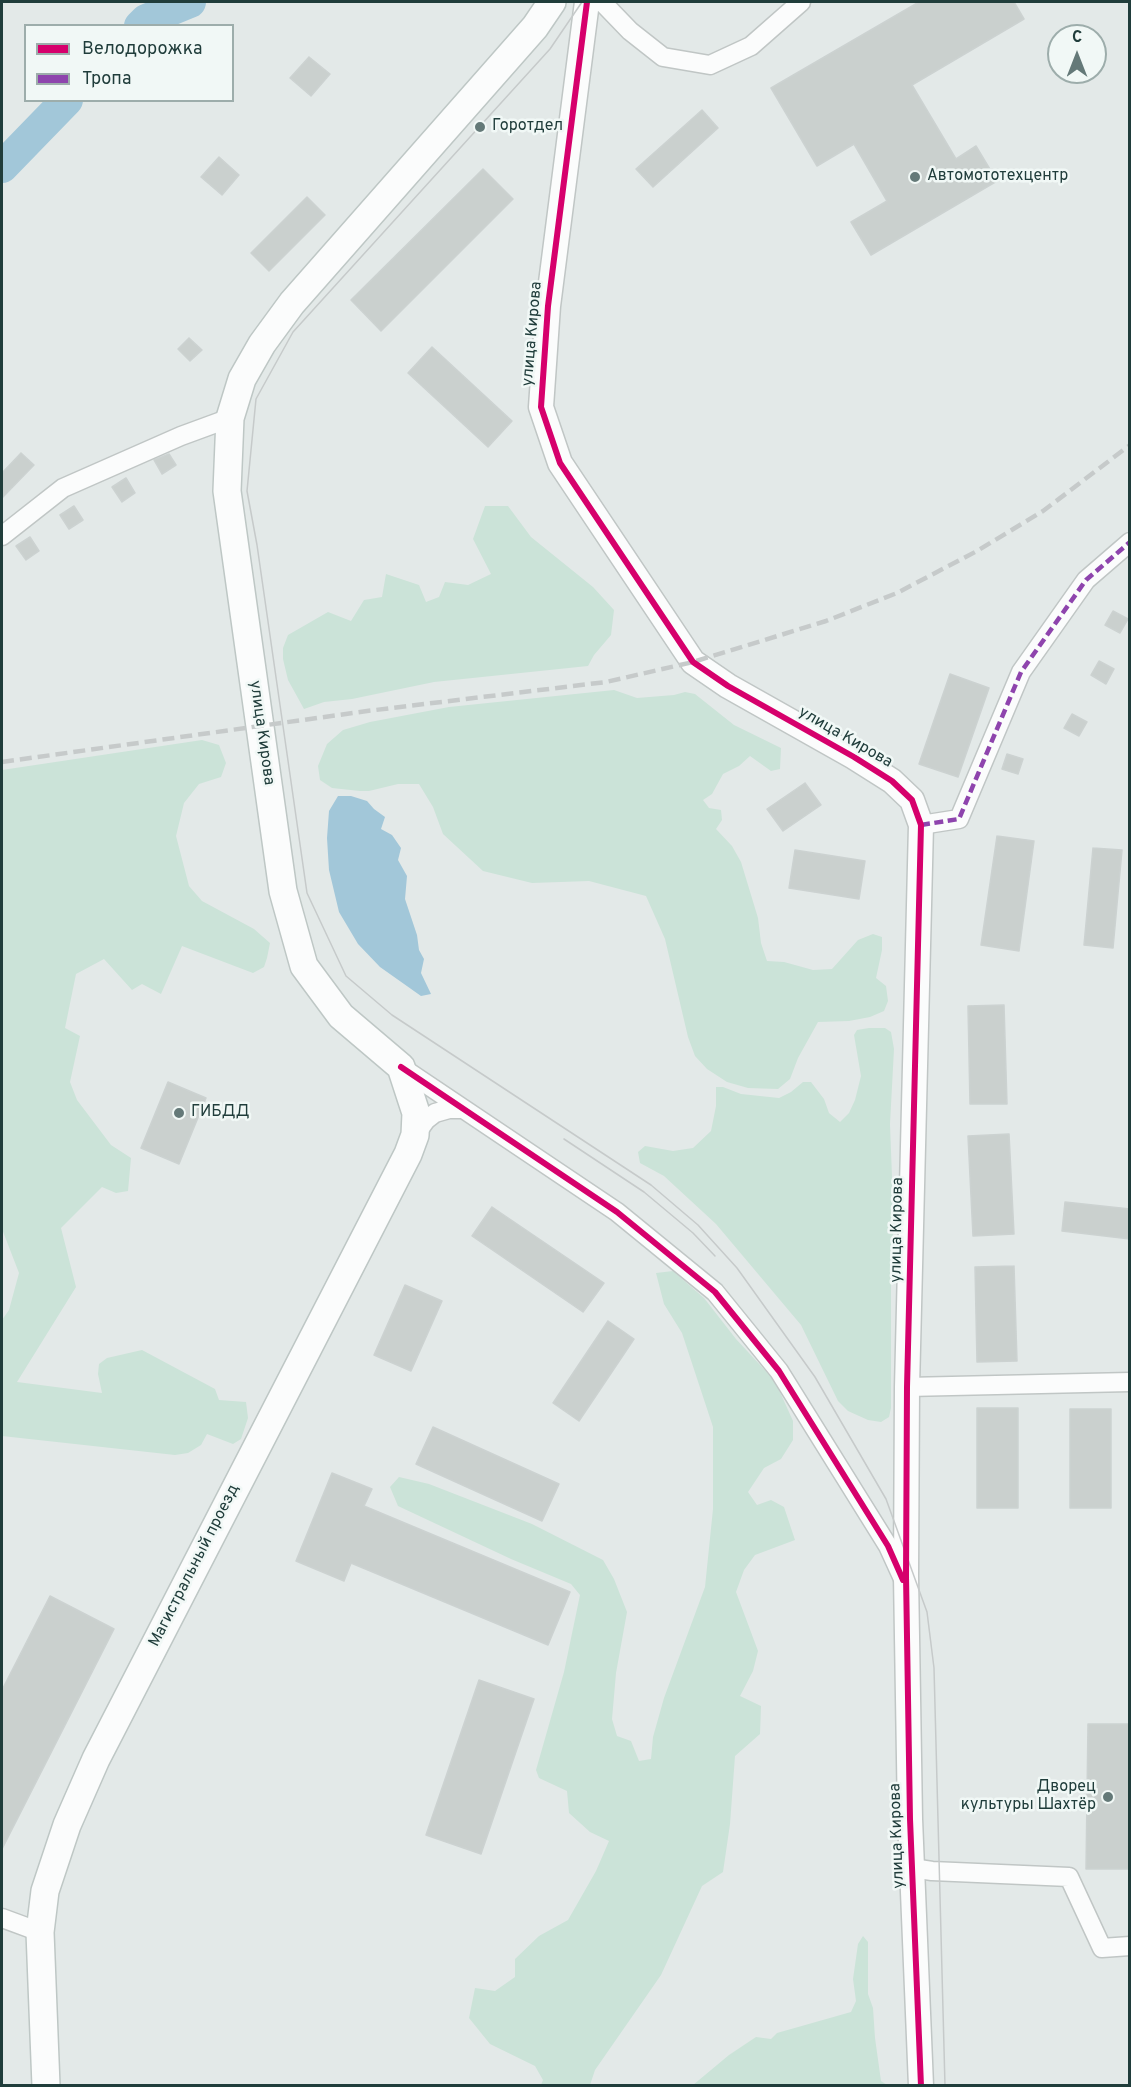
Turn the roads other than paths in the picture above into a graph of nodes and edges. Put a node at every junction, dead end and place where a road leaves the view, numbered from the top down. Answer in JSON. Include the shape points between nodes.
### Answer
{"nodes":[{"id":1,"x":552,"y":2,"type":"edge"},
{"id":2,"x":588,"y":2,"type":"edge"},
{"id":3,"x":602,"y":2,"type":"edge"},
{"id":4,"x":801,"y":2,"type":"edge"},
{"id":5,"x":230,"y":418,"type":"junction"},
{"id":6,"x":2,"y":536,"type":"edge"},
{"id":7,"x":1130,"y":542,"type":"edge"},
{"id":8,"x":921,"y":825,"type":"junction"},
{"id":9,"x":401,"y":1067,"type":"junction"},
{"id":10,"x":461,"y":1109,"type":"junction"},
{"id":11,"x":415,"y":1135,"type":"junction"},
{"id":12,"x":1130,"y":1382,"type":"edge"},
{"id":13,"x":907,"y":1387,"type":"junction"},
{"id":14,"x":906,"y":1585,"type":"junction"},
{"id":15,"x":912,"y":1868,"type":"junction"},
{"id":16,"x":2,"y":1917,"type":"edge"},
{"id":17,"x":40,"y":1932,"type":"junction"},
{"id":18,"x":1130,"y":1946,"type":"edge"},
{"id":19,"x":46,"y":2085,"type":"edge"},
{"id":20,"x":921,"y":2085,"type":"edge"}],
"edges":[{"from":1,"to":5,"type":"main road","name":"улица Кирова","via":[[535,27],[292,303],[242,379]]},
{"from":2,"to":8,"type":"street","name":"улица Кирова","via":[[548,306],[541,407],[560,463],[693,662],[892,781],[912,800]]},
{"from":3,"to":4,"type":"street","via":[[663,57],[710,65],[751,46]]},
{"from":5,"to":6,"type":"street","via":[[63,488]]},
{"from":5,"to":9,"type":"main road","name":"улица Кирова","via":[[227,491],[283,891],[304,966],[341,1016]]},
{"from":7,"to":8,"type":"street","via":[[1086,580],[1021,672],[959,819]]},
{"from":8,"to":13,"type":"street","name":"улица Кирова"},
{"from":9,"to":10,"type":"street","name":"улица Кирова"},
{"from":9,"to":11,"type":"main road","name":"Магистральный проезд","via":[[416,1113]]},
{"from":10,"to":11,"type":"street","via":[[435,1113]]},
{"from":10,"to":14,"type":"street","name":"улица Кирова","via":[[617,1212],[715,1292],[779,1371],[888,1546]]},
{"from":11,"to":17,"type":"main road","name":"Магистральный проезд","via":[[96,1759],[67,1825],[45,1891]]},
{"from":12,"to":13,"type":"street"},
{"from":13,"to":14,"type":"street","name":"улица Кирова"},
{"from":14,"to":15,"type":"street","name":"улица Кирова"},
{"from":15,"to":18,"type":"street","via":[[1069,1878],[1102,1948]]},
{"from":15,"to":20,"type":"street","name":"улица Кирова"},
{"from":16,"to":17,"type":"street"},
{"from":17,"to":19,"type":"main road","name":"Магистральный проезд"}]}
